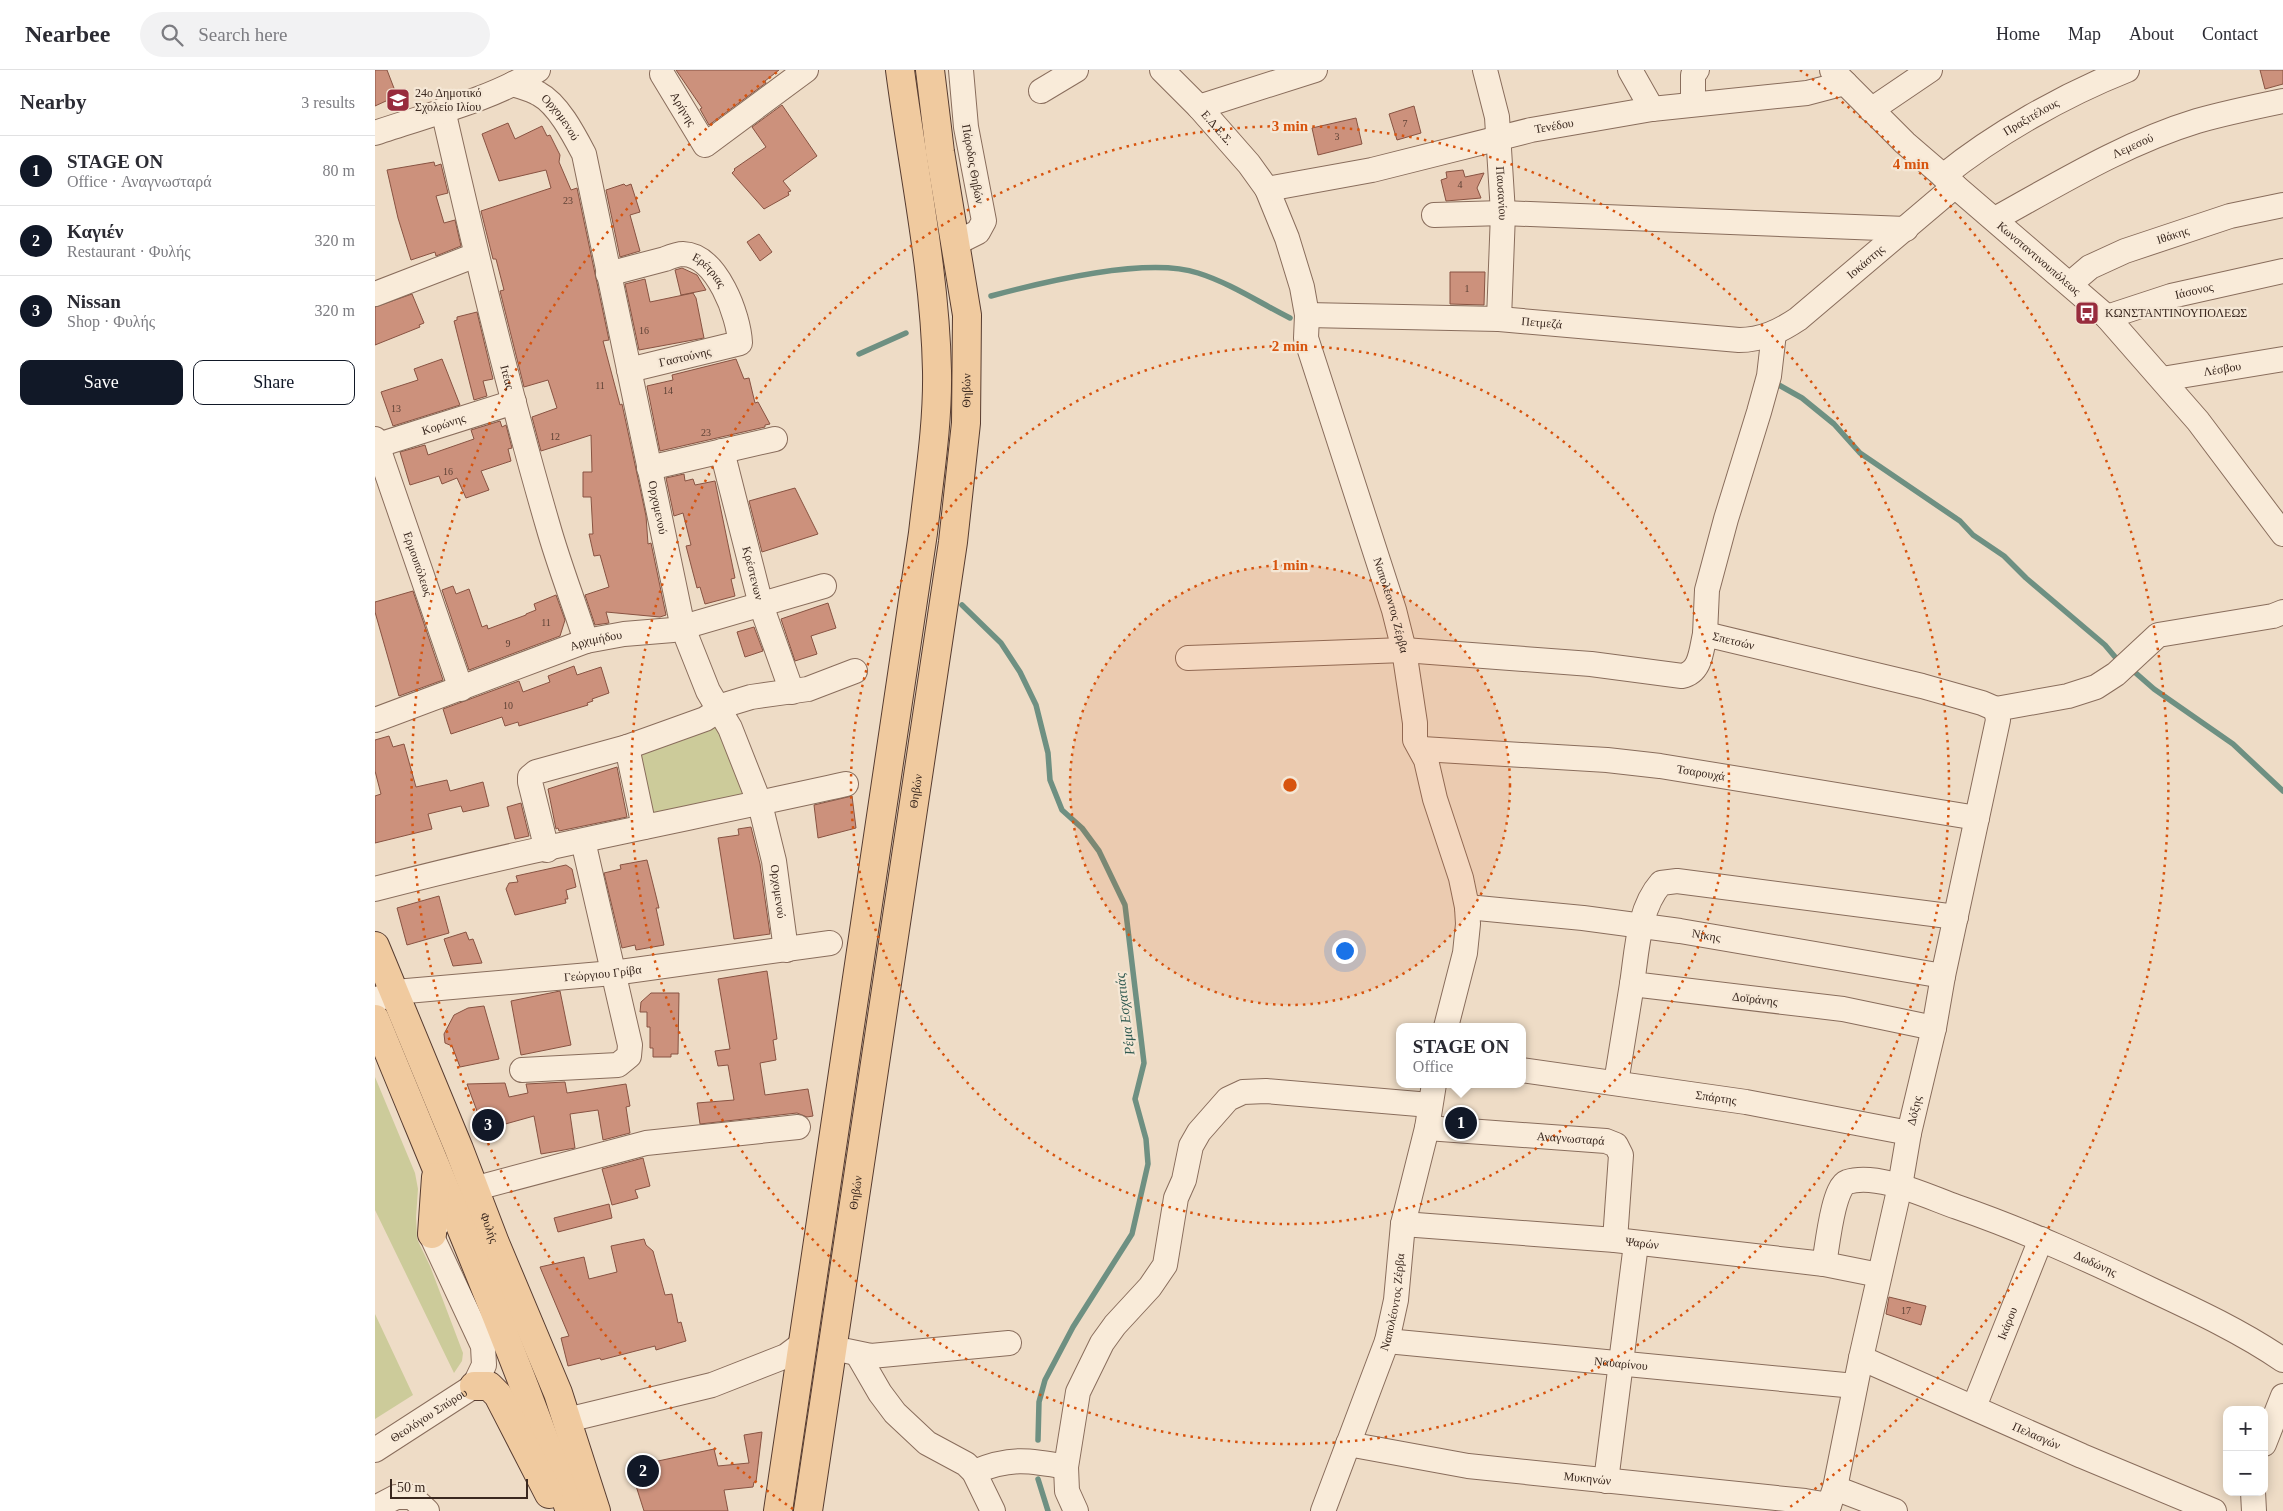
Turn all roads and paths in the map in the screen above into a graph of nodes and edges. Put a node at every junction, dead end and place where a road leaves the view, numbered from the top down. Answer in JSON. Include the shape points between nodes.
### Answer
{"nodes":[{"id":1,"x":806,"y":70,"type":"edge"},
{"id":2,"x":900,"y":70,"type":"edge"},
{"id":3,"x":930,"y":70,"type":"edge"},
{"id":4,"x":961,"y":70,"type":"edge"},
{"id":5,"x":1076,"y":70,"type":"edge"},
{"id":6,"x":1162,"y":70,"type":"edge"},
{"id":7,"x":1315,"y":70,"type":"edge"},
{"id":8,"x":1485,"y":70,"type":"edge"},
{"id":9,"x":1630,"y":70,"type":"edge"},
{"id":10,"x":1697,"y":70,"type":"edge"},
{"id":11,"x":1930,"y":70,"type":"edge"},
{"id":12,"x":2127,"y":70,"type":"edge"},
{"id":13,"x":661,"y":74,"type":"dead end"},
{"id":14,"x":1838,"y":76,"type":"edge"},
{"id":15,"x":526,"y":77,"type":"edge"},
{"id":16,"x":1041,"y":91,"type":"dead end"},
{"id":17,"x":2283,"y":101,"type":"edge"},
{"id":18,"x":1693,"y":104,"type":"junction"},
{"id":19,"x":1199,"y":107,"type":"junction"},
{"id":20,"x":1652,"y":109,"type":"junction"},
{"id":21,"x":443,"y":110,"type":"junction"},
{"id":22,"x":1871,"y":110,"type":"junction"},
{"id":23,"x":375,"y":132,"type":"edge"},
{"id":24,"x":1498,"y":139,"type":"junction"},
{"id":25,"x":1949,"y":181,"type":"junction"},
{"id":26,"x":1267,"y":189,"type":"junction"},
{"id":27,"x":2283,"y":205,"type":"edge"},
{"id":28,"x":1503,"y":213,"type":"junction"},
{"id":29,"x":1434,"y":216,"type":"dead end"},
{"id":30,"x":1995,"y":219,"type":"junction"},
{"id":31,"x":1906,"y":229,"type":"junction"},
{"id":32,"x":956,"y":243,"type":"junction"},
{"id":33,"x":476,"y":255,"type":"junction"},
{"id":34,"x":2283,"y":271,"type":"edge"},
{"id":35,"x":608,"y":274,"type":"junction"},
{"id":36,"x":2070,"y":284,"type":"junction"},
{"id":37,"x":375,"y":294,"type":"edge"},
{"id":38,"x":1307,"y":315,"type":"junction"},
{"id":39,"x":2107,"y":317,"type":"junction"},
{"id":40,"x":1499,"y":319,"type":"junction"},
{"id":41,"x":1774,"y":333,"type":"junction"},
{"id":42,"x":740,"y":343,"type":"joint"},
{"id":43,"x":2283,"y":359,"type":"edge"},
{"id":44,"x":629,"y":370,"type":"junction"},
{"id":45,"x":2162,"y":379,"type":"junction"},
{"id":46,"x":514,"y":402,"type":"junction"},
{"id":47,"x":775,"y":439,"type":"dead end"},
{"id":48,"x":376,"y":443,"type":"edge"},
{"id":49,"x":722,"y":451,"type":"junction"},
{"id":50,"x":649,"y":468,"type":"junction"},
{"id":51,"x":2283,"y":534,"type":"edge"},
{"id":52,"x":824,"y":586,"type":"dead end"},
{"id":53,"x":761,"y":605,"type":"junction"},
{"id":54,"x":2283,"y":612,"type":"edge"},
{"id":55,"x":683,"y":628,"type":"junction"},
{"id":56,"x":1705,"y":634,"type":"junction"},
{"id":57,"x":586,"y":641,"type":"junction"},
{"id":58,"x":1404,"y":650,"type":"junction"},
{"id":59,"x":1188,"y":658,"type":"dead end"},
{"id":60,"x":855,"y":671,"type":"dead end"},
{"id":61,"x":461,"y":689,"type":"junction"},
{"id":62,"x":792,"y":692,"type":"junction"},
{"id":63,"x":1996,"y":709,"type":"junction"},
{"id":64,"x":719,"y":710,"type":"junction"},
{"id":65,"x":375,"y":720,"type":"edge"},
{"id":66,"x":627,"y":747,"type":"junction"},
{"id":67,"x":1421,"y":749,"type":"junction"},
{"id":68,"x":846,"y":784,"type":"dead end"},
{"id":69,"x":760,"y":804,"type":"junction"},
{"id":70,"x":1977,"y":818,"type":"junction"},
{"id":71,"x":644,"y":827,"type":"junction"},
{"id":72,"x":583,"y":841,"type":"junction"},
{"id":73,"x":547,"y":850,"type":"junction"},
{"id":74,"x":375,"y":889,"type":"edge"},
{"id":75,"x":1467,"y":908,"type":"junction"},
{"id":76,"x":1956,"y":917,"type":"junction"},
{"id":77,"x":1641,"y":927,"type":"junction"},
{"id":78,"x":831,"y":943,"type":"dead end"},
{"id":79,"x":375,"y":946,"type":"edge"},
{"id":80,"x":786,"y":950,"type":"junction"},
{"id":81,"x":613,"y":973,"type":"junction"},
{"id":82,"x":1943,"y":976,"type":"junction"},
{"id":83,"x":1632,"y":984,"type":"junction"},
{"id":84,"x":385,"y":996,"type":"edge"},
{"id":85,"x":375,"y":1019,"type":"edge"},
{"id":86,"x":1447,"y":1023,"type":"edge"},
{"id":87,"x":1934,"y":1028,"type":"junction"},
{"id":88,"x":522,"y":1070,"type":"dead end"},
{"id":89,"x":1526,"y":1071,"type":"edge"},
{"id":90,"x":1616,"y":1084,"type":"junction"},
{"id":91,"x":1432,"y":1095,"type":"edge"},
{"id":92,"x":798,"y":1127,"type":"dead end"},
{"id":93,"x":1427,"y":1128,"type":"junction"},
{"id":94,"x":1909,"y":1133,"type":"junction"},
{"id":95,"x":436,"y":1170,"type":"junction"},
{"id":96,"x":1900,"y":1186,"type":"junction"},
{"id":97,"x":479,"y":1204,"type":"junction"},
{"id":98,"x":457,"y":1221,"type":"junction"},
{"id":99,"x":1403,"y":1224,"type":"junction"},
{"id":100,"x":433,"y":1234,"type":"junction"},
{"id":101,"x":2041,"y":1239,"type":"junction"},
{"id":102,"x":1626,"y":1242,"type":"junction"},
{"id":103,"x":1824,"y":1264,"type":"junction"},
{"id":104,"x":446,"y":1267,"type":"junction"},
{"id":105,"x":1879,"y":1275,"type":"junction"},
{"id":106,"x":1387,"y":1341,"type":"junction"},
{"id":107,"x":1009,"y":1343,"type":"dead end"},
{"id":108,"x":802,"y":1344,"type":"junction"},
{"id":109,"x":831,"y":1347,"type":"junction"},
{"id":110,"x":858,"y":1354,"type":"junction"},
{"id":111,"x":1861,"y":1358,"type":"junction"},
{"id":112,"x":2283,"y":1360,"type":"edge"},
{"id":113,"x":1621,"y":1364,"type":"junction"},
{"id":114,"x":475,"y":1386,"type":"junction"},
{"id":115,"x":1855,"y":1386,"type":"junction"},
{"id":116,"x":2283,"y":1396,"type":"edge"},
{"id":117,"x":1974,"y":1407,"type":"junction"},
{"id":118,"x":567,"y":1420,"type":"junction"},
{"id":119,"x":2268,"y":1434,"type":"edge"},
{"id":120,"x":1347,"y":1444,"type":"junction"},
{"id":121,"x":375,"y":1450,"type":"edge"},
{"id":122,"x":1066,"y":1467,"type":"junction"},
{"id":123,"x":974,"y":1472,"type":"junction"},
{"id":124,"x":1606,"y":1481,"type":"junction"},
{"id":125,"x":2253,"y":1496,"type":"edge"},
{"id":126,"x":1831,"y":1501,"type":"edge"},
{"id":127,"x":375,"y":1508,"type":"edge"},
{"id":128,"x":427,"y":1511,"type":"edge"},
{"id":129,"x":557,"y":1511,"type":"edge"},
{"id":130,"x":570,"y":1511,"type":"edge"},
{"id":131,"x":597,"y":1511,"type":"edge"},
{"id":132,"x":778,"y":1511,"type":"edge"},
{"id":133,"x":808,"y":1511,"type":"edge"},
{"id":134,"x":993,"y":1511,"type":"edge"},
{"id":135,"x":1076,"y":1511,"type":"edge"},
{"id":136,"x":1323,"y":1511,"type":"edge"},
{"id":137,"x":1895,"y":1511,"type":"edge"},
{"id":138,"x":2214,"y":1511,"type":"edge"},
{"id":139,"x":2254,"y":1511,"type":"edge"}],
"edges":[{"from":1,"to":13,"type":"street","name":"Αρήνης","via":[[705,145]]},
{"from":2,"to":108,"type":"main road","via":[[934,311],[937,372],[935,435]]},
{"from":3,"to":32,"type":"main road","name":"Θηβών"},
{"from":4,"to":32,"type":"street","name":"Πάροδος Θηβών","via":[[966,127],[983,221],[978,232]]},
{"from":5,"to":16,"type":"street"},
{"from":6,"to":19,"type":"street","name":"Ε.Δ.Ε.Σ."},
{"from":7,"to":19,"type":"street"},
{"from":8,"to":24,"type":"street","name":"Παυσανίου","via":[[1497,117]]},
{"from":9,"to":20,"type":"street"},
{"from":10,"to":18,"type":"street","via":[[1693,75]]},
{"from":11,"to":22,"type":"street"},
{"from":12,"to":25,"type":"street","name":"Πραξιτέλους","via":[[1996,137]]},
{"from":14,"to":18,"type":"street","name":"Τενέδου","via":[[1807,92]]},
{"from":14,"to":22,"type":"street","name":"Κωνσταντινουπόλεως"},
{"from":15,"to":21,"type":"street"},
{"from":15,"to":35,"type":"street","name":"Ορχομενού","via":[[558,112],[584,154]]},
{"from":17,"to":30,"type":"street","name":"Λεμεσού","via":[[2204,119],[2165,132],[2087,168]]},
{"from":18,"to":20,"type":"street","name":"Τενέδου"},
{"from":19,"to":26,"type":"street","name":"Ε.Δ.Ε.Σ."},
{"from":20,"to":24,"type":"street","name":"Τενέδου","via":[[1531,130]]},
{"from":21,"to":23,"type":"street"},
{"from":21,"to":33,"type":"street","name":"Ιτέας"},
{"from":22,"to":25,"type":"street","name":"Κωνσταντινουπόλεως"},
{"from":24,"to":26,"type":"street","name":"Τενέδου","via":[[1372,170]]},
{"from":24,"to":28,"type":"street","name":"Παυσανίου"},
{"from":25,"to":30,"type":"street","name":"Κωνσταντινουπόλεως"},
{"from":25,"to":31,"type":"street","name":"Ιοκάστης"},
{"from":26,"to":38,"type":"street","name":"Ναπολέοντος Ζέρβα","via":[[1287,238]]},
{"from":27,"to":36,"type":"street","name":"Ιθάκης","via":[[2230,216],[2125,251],[2090,266]]},
{"from":28,"to":29,"type":"street"},
{"from":28,"to":31,"type":"street"},
{"from":28,"to":40,"type":"street","name":"Παυσανίου"},
{"from":30,"to":36,"type":"street","name":"Κωνσταντινουπόλεως"},
{"from":31,"to":41,"type":"street","name":"Ιοκάστης","via":[[1803,315]]},
{"from":32,"to":109,"type":"main road","name":"Θηβών","via":[[967,315],[968,353],[963,453],[953,542]]},
{"from":33,"to":37,"type":"street"},
{"from":33,"to":46,"type":"street","name":"Ιτέας"},
{"from":34,"to":39,"type":"street","name":"Ιάσονος","via":[[2171,296]]},
{"from":35,"to":42,"type":"street","name":"Ερέτριας","via":[[684,254],[697,259],[712,269],[730,301]]},
{"from":35,"to":44,"type":"street","name":"Ορχομενού"},
{"from":36,"to":39,"type":"street","name":"Κωνσταντινουπόλεως"},
{"from":38,"to":40,"type":"street","name":"Πετμεζά"},
{"from":38,"to":58,"type":"street","name":"Ναπολέοντος Ζέρβα","via":[[1306,338]]},
{"from":39,"to":45,"type":"street","name":"Κωνσταντινουπόλεως"},
{"from":40,"to":41,"type":"street","name":"Πετμεζά","via":[[1739,340]]},
{"from":41,"to":56,"type":"street","via":[[1769,376],[1707,590]]},
{"from":42,"to":44,"type":"street","name":"Γαστούνης"},
{"from":43,"to":45,"type":"street","name":"Λέσβου"},
{"from":44,"to":50,"type":"street","name":"Ορχομενού"},
{"from":45,"to":51,"type":"street","name":"Κωνσταντινουπόλεως"},
{"from":46,"to":48,"type":"street","name":"Κορώνης"},
{"from":46,"to":57,"type":"street","name":"Ιτέας","via":[[548,527]]},
{"from":47,"to":49,"type":"street"},
{"from":48,"to":61,"type":"street","name":"Ερμουπόλεως"},
{"from":49,"to":50,"type":"street"},
{"from":49,"to":53,"type":"street","name":"Κρέστενων"},
{"from":50,"to":55,"type":"street","name":"Ορχομενού"},
{"from":52,"to":53,"type":"street","name":"Αρχιμήδου"},
{"from":53,"to":55,"type":"street","name":"Αρχιμήδου"},
{"from":53,"to":62,"type":"street","name":"Κρέστενων"},
{"from":54,"to":63,"type":"street","via":[[2158,635],[2116,674],[2096,687],[2068,696]]},
{"from":55,"to":57,"type":"street","name":"Αρχιμήδου"},
{"from":55,"to":64,"type":"street","name":"Ορχομενού","via":[[701,676]]},
{"from":56,"to":58,"type":"street","name":"Σπετσών","via":[[1696,668],[1691,674],[1682,676],[1591,664]]},
{"from":56,"to":63,"type":"street","name":"Σπετσών","via":[[1922,686],[1983,702]]},
{"from":57,"to":61,"type":"street","name":"Αρχιμήδου"},
{"from":58,"to":59,"type":"street","name":"Σπετσών"},
{"from":58,"to":67,"type":"street","name":"Ναπολέοντος Ζέρβα","via":[[1415,740]]},
{"from":60,"to":62,"type":"street"},
{"from":61,"to":65,"type":"street","name":"Αρχιμήδου"},
{"from":62,"to":64,"type":"street","via":[[751,697]]},
{"from":63,"to":70,"type":"street","name":"Δόξης","via":[[1998,720]]},
{"from":64,"to":66,"type":"street","via":[[705,719]]},
{"from":64,"to":69,"type":"street","name":"Ορχομενού","via":[[730,728]]},
{"from":66,"to":71,"type":"street"},
{"from":66,"to":73,"type":"street","via":[[530,776]]},
{"from":67,"to":70,"type":"street","name":"Τσαρουχά","via":[[1660,766]]},
{"from":67,"to":75,"type":"street","name":"Ναπολέοντος Ζέρβα","via":[[1461,878]]},
{"from":68,"to":69,"type":"street"},
{"from":69,"to":71,"type":"street"},
{"from":69,"to":80,"type":"street","name":"Ορχομενού","via":[[774,861]]},
{"from":70,"to":76,"type":"street","name":"Δόξης"},
{"from":71,"to":72,"type":"street"},
{"from":72,"to":73,"type":"street"},
{"from":72,"to":81,"type":"street"},
{"from":73,"to":74,"type":"street","via":[[471,863]]},
{"from":75,"to":77,"type":"street","name":"Νίκης","via":[[1583,918]]},
{"from":75,"to":86,"type":"street","name":"Ναπολέοντος Ζέρβα","via":[[1465,954]]},
{"from":76,"to":77,"type":"street","via":[[1677,881],[1661,883],[1652,893]]},
{"from":76,"to":82,"type":"street","name":"Δόξης"},
{"from":77,"to":82,"type":"street","name":"Νίκης"},
{"from":77,"to":83,"type":"street"},
{"from":78,"to":80,"type":"street","name":"Γεώργιου Γρίβα"},
{"from":79,"to":84,"type":"main road","name":"Φυλής"},
{"from":80,"to":81,"type":"street","name":"Γεώργιου Γρίβα"},
{"from":81,"to":84,"type":"street","name":"Γεώργιου Γρίβα"},
{"from":81,"to":88,"type":"street","via":[[630,1045],[629,1056],[618,1065]]},
{"from":82,"to":87,"type":"street","name":"Δόξης"},
{"from":83,"to":87,"type":"street","name":"Δοϊράνης","via":[[1843,1009]]},
{"from":83,"to":90,"type":"street"},
{"from":84,"to":97,"type":"main road","name":"Φυλής"},
{"from":85,"to":95,"type":"main road","name":"Φυλής"},
{"from":87,"to":94,"type":"street","name":"Δόξης"},
{"from":89,"to":90,"type":"street","name":"Σπάρτης"},
{"from":90,"to":94,"type":"street","name":"Σπάρτης","via":[[1746,1102]]},
{"from":91,"to":93,"type":"street","name":"Ναπολέοντος Ζέρβα"},
{"from":91,"to":122,"type":"street","via":[[1266,1091],[1243,1092],[1228,1099],[1191,1146],[1184,1180],[1176,1198],[1165,1265],[1102,1343],[1078,1392]]},
{"from":92,"to":97,"type":"street","via":[[646,1143]]},
{"from":93,"to":99,"type":"street","name":"Ναπολέοντος Ζέρβα"},
{"from":93,"to":102,"type":"street","name":"Αναγνωσταρά","via":[[1606,1141],[1616,1145],[1621,1155]]},
{"from":94,"to":96,"type":"street","name":"Δόξης"},
{"from":95,"to":98,"type":"main road","name":"Φυλής"},
{"from":95,"to":100,"type":"main road"},
{"from":96,"to":101,"type":"street","name":"Δωδώνης"},
{"from":96,"to":103,"type":"street","name":"Δωδώνης","via":[[1859,1181],[1842,1186]]},
{"from":96,"to":105,"type":"street","name":"Δόξης"},
{"from":97,"to":98,"type":"street"},
{"from":97,"to":118,"type":"main road","name":"Φυλής"},
{"from":98,"to":100,"type":"street","via":[[437,1222]]},
{"from":98,"to":104,"type":"street","via":[[448,1247]]},
{"from":98,"to":130,"type":"main road","name":"Φυλής","via":[[523,1382]]},
{"from":99,"to":102,"type":"street","name":"Ψαρών"},
{"from":99,"to":106,"type":"street","name":"Ναπολέοντος Ζέρβα","via":[[1396,1300]]},
{"from":100,"to":104,"type":"street","name":"Θεολόγου Σπύρου"},
{"from":101,"to":112,"type":"street","name":"Δωδώνης","via":[[2224,1324]]},
{"from":101,"to":117,"type":"street","name":"Ικάρου"},
{"from":102,"to":103,"type":"street","name":"Ψαρών"},
{"from":102,"to":113,"type":"street","name":"Αναγνωσταρά"},
{"from":103,"to":105,"type":"street","name":"Ψαρών"},
{"from":104,"to":114,"type":"street","name":"Θεολόγου Σπύρου","via":[[484,1350],[484,1365]]},
{"from":105,"to":111,"type":"street","name":"Δόξης"},
{"from":106,"to":113,"type":"street","name":"Ναυαρίνου"},
{"from":106,"to":120,"type":"street","name":"Ναπολέοντος Ζέρβα"},
{"from":107,"to":110,"type":"street","via":[[871,1356]]},
{"from":108,"to":118,"type":"street","via":[[786,1356],[712,1385]]},
{"from":108,"to":132,"type":"main road"},
{"from":109,"to":110,"type":"street"},
{"from":109,"to":133,"type":"main road","name":"Θηβών"},
{"from":110,"to":123,"type":"street","via":[[871,1380],[895,1413],[927,1443],[966,1464]]},
{"from":111,"to":115,"type":"street","name":"Δόξης"},
{"from":111,"to":117,"type":"street","name":"Πελασγών"},
{"from":113,"to":115,"type":"street","name":"Ναυαρίνου"},
{"from":113,"to":124,"type":"street","name":"Αναγνωσταρά"},
{"from":114,"to":121,"type":"street","name":"Θεολόγου Σπύρου"},
{"from":114,"to":129,"type":"main road","via":[[489,1386],[498,1395]]},
{"from":115,"to":126,"type":"street","name":"Δόξης"},
{"from":116,"to":119,"type":"street"},
{"from":117,"to":138,"type":"street","name":"Πελασγών"},
{"from":118,"to":131,"type":"main road","name":"Φυλής"},
{"from":120,"to":124,"type":"street","name":"Μυκηνών","via":[[1468,1466]]},
{"from":120,"to":136,"type":"street","name":"Ναπολέοντος Ζέρβα"},
{"from":122,"to":123,"type":"street","via":[[1029,1460]]},
{"from":122,"to":135,"type":"street","via":[[1067,1491]]},
{"from":123,"to":134,"type":"street"},
{"from":124,"to":126,"type":"street","name":"Μυκηνών"},
{"from":125,"to":139,"type":"street"},
{"from":126,"to":137,"type":"street","name":"Μυκηνών"},
{"from":127,"to":128,"type":"street","via":[[396,1497],[412,1497]]}]}
